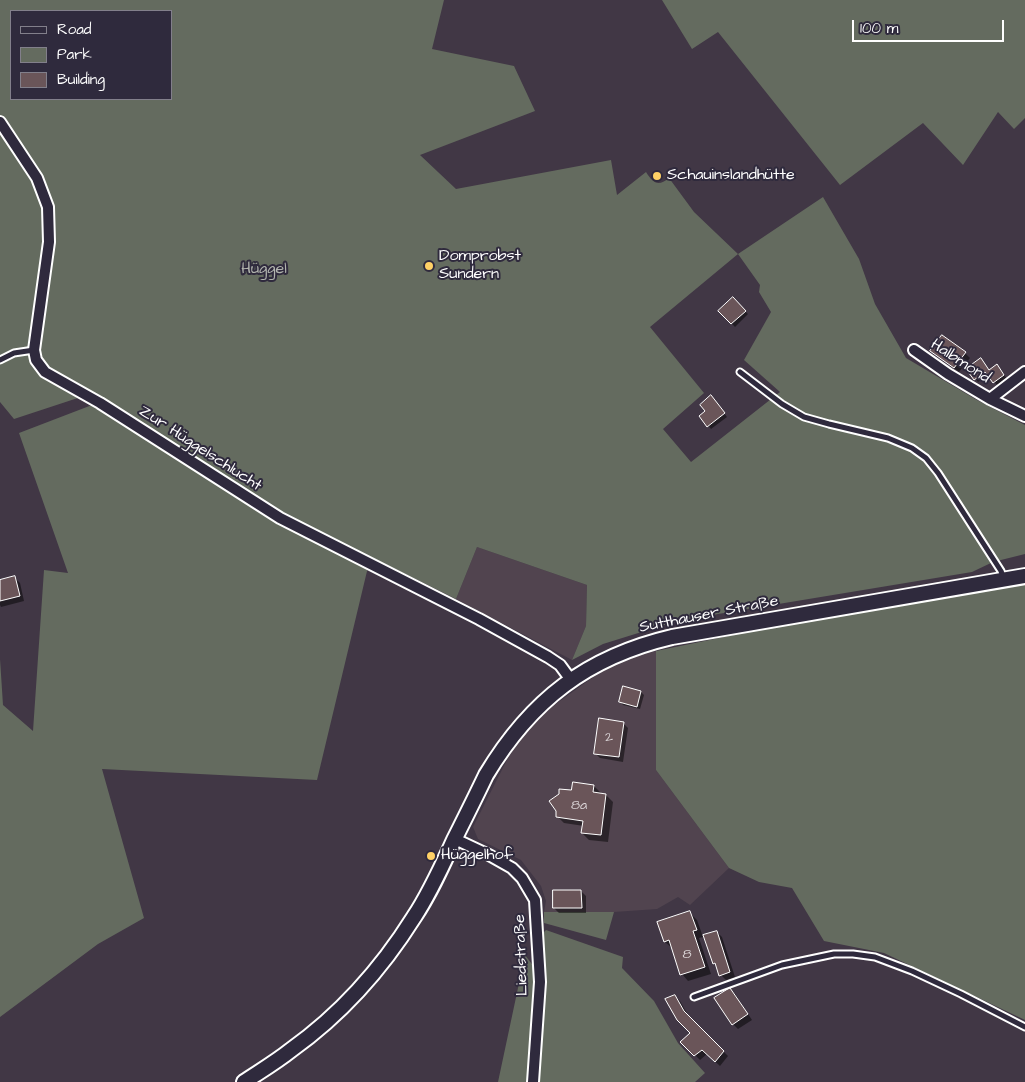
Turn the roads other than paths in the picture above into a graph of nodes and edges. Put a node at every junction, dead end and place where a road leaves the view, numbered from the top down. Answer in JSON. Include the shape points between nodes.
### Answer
{"nodes":[{"id":1,"x":0,"y":122,"type":"edge"},
{"id":2,"x":34,"y":350,"type":"junction"},
{"id":3,"x":914,"y":350,"type":"dead end"},
{"id":4,"x":0,"y":360,"type":"edge"},
{"id":5,"x":740,"y":372,"type":"dead end"},
{"id":6,"x":1025,"y":372,"type":"edge"},
{"id":7,"x":990,"y":399,"type":"junction"},
{"id":8,"x":1025,"y":416,"type":"edge"},
{"id":9,"x":1025,"y":576,"type":"edge"},
{"id":10,"x":1004,"y":580,"type":"junction"},
{"id":11,"x":571,"y":680,"type":"junction"},
{"id":12,"x":455,"y":839,"type":"junction"},
{"id":13,"x":694,"y":997,"type":"dead end"},
{"id":14,"x":1025,"y":1027,"type":"edge"},
{"id":15,"x":244,"y":1082,"type":"edge"},
{"id":16,"x":533,"y":1082,"type":"edge"}],
"edges":[{"from":1,"to":2,"type":"street","via":[[37,178],[48,207],[49,242]]},
{"from":2,"to":4,"type":"lane","via":[[14,353]]},
{"from":2,"to":11,"type":"street","name":"Zur Hüggelschlucht","via":[[36,360],[45,372],[100,403],[280,518],[548,657],[560,665]]},
{"from":3,"to":7,"type":"street","name":"Halbmond"},
{"from":5,"to":10,"type":"lane","via":[[804,417],[888,438],[926,458]]},
{"from":6,"to":7,"type":"street","name":"Halbmond"},
{"from":7,"to":8,"type":"street","name":"Halbmond"},
{"from":9,"to":10,"type":"street","name":"Sutthauser Straße"},
{"from":10,"to":11,"type":"street","name":"Sutthauser Straße","via":[[649,642],[603,661]]},
{"from":11,"to":12,"type":"street","name":"Sutthauser Straße","via":[[543,702],[511,737],[486,775]]},
{"from":12,"to":15,"type":"street","name":"Sutthauser Straße","via":[[415,916],[361,987],[317,1030]]},
{"from":12,"to":16,"type":"street","name":"Liedstraße","via":[[512,868],[535,900],[540,982]]},
{"from":13,"to":14,"type":"lane","via":[[782,965],[834,954],[853,954],[874,957],[912,971]]}]}
